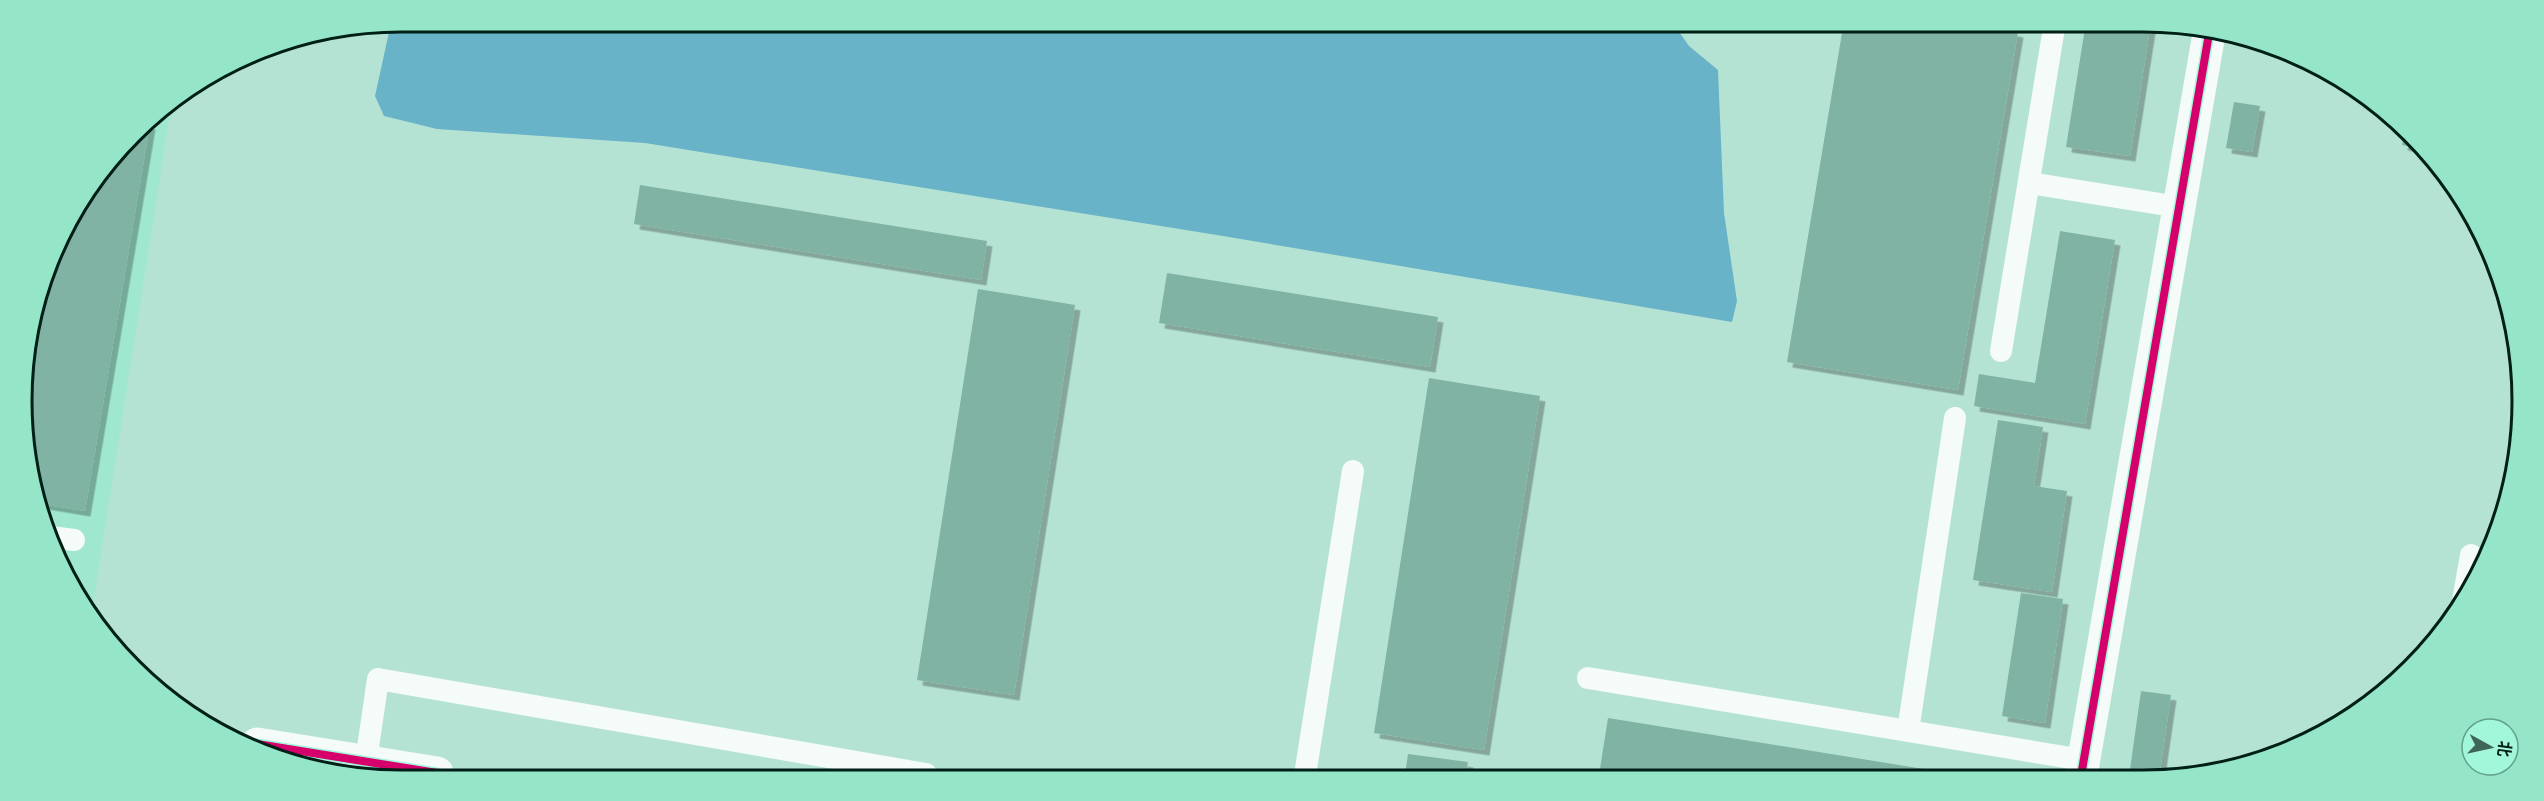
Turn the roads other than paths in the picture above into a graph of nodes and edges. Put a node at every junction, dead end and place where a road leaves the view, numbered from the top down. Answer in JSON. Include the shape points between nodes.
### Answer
{"nodes":[{"id":1,"x":2053,"y":32,"type":"edge"},
{"id":2,"x":2208,"y":38,"type":"edge"},
{"id":3,"x":2029,"y":183,"type":"junction"},
{"id":4,"x":2179,"y":207,"type":"junction"},
{"id":5,"x":2001,"y":351,"type":"dead end"},
{"id":6,"x":1955,"y":418,"type":"dead end"},
{"id":7,"x":1353,"y":471,"type":"dead end"},
{"id":8,"x":58,"y":538,"type":"edge"},
{"id":9,"x":74,"y":540,"type":"dead end"},
{"id":10,"x":2471,"y":555,"type":"dead end"},
{"id":11,"x":2467,"y":577,"type":"edge"},
{"id":12,"x":1588,"y":678,"type":"dead end"},
{"id":13,"x":1908,"y":731,"type":"junction"},
{"id":14,"x":273,"y":747,"type":"edge"},
{"id":15,"x":366,"y":761,"type":"junction"},
{"id":16,"x":2082,"y":768,"type":"edge"},
{"id":17,"x":419,"y":770,"type":"edge"},
{"id":18,"x":903,"y":770,"type":"edge"},
{"id":19,"x":1306,"y":770,"type":"edge"}],
"edges":[{"from":1,"to":3,"type":"lane"},
{"from":2,"to":4,"type":"street"},
{"from":3,"to":4,"type":"lane"},
{"from":3,"to":5,"type":"lane"},
{"from":4,"to":16,"type":"street"},
{"from":6,"to":13,"type":"lane"},
{"from":7,"to":19,"type":"lane"},
{"from":8,"to":9,"type":"lane"},
{"from":10,"to":11,"type":"lane"},
{"from":12,"to":13,"type":"lane"},
{"from":13,"to":16,"type":"lane"},
{"from":14,"to":15,"type":"street"},
{"from":15,"to":17,"type":"street"},
{"from":15,"to":18,"type":"lane","via":[[378,679]]}]}
